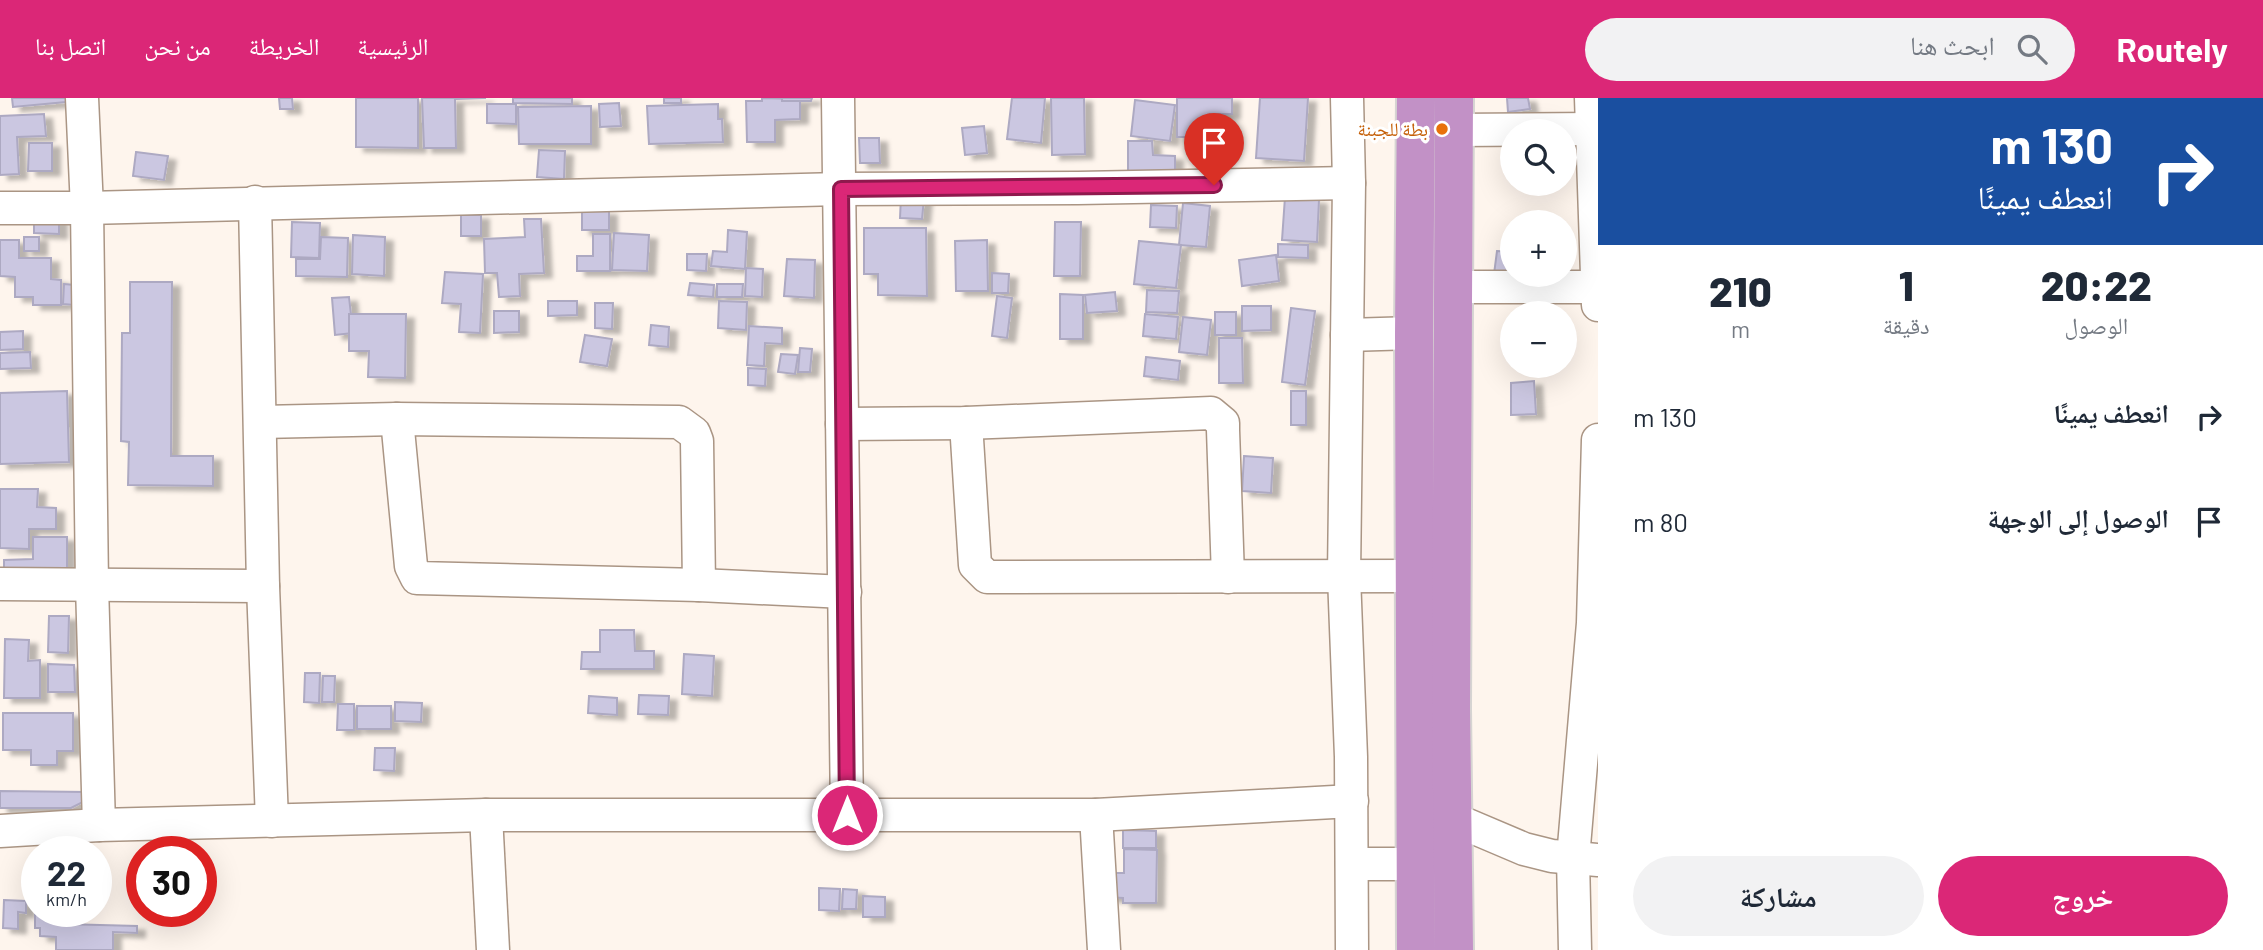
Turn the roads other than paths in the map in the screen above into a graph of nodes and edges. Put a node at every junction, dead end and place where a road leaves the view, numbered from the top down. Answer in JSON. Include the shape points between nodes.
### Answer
{"nodes":[{"id":1,"x":82,"y":98,"type":"edge"},
{"id":2,"x":838,"y":98,"type":"edge"},
{"id":3,"x":1347,"y":98,"type":"edge"},
{"id":4,"x":1416,"y":98,"type":"edge"},
{"id":5,"x":1454,"y":114,"type":"edge"},
{"id":6,"x":1594,"y":118,"type":"edge"},
{"id":7,"x":1349,"y":183,"type":"junction"},
{"id":8,"x":841,"y":189,"type":"junction"},
{"id":9,"x":255,"y":202,"type":"junction"},
{"id":10,"x":0,"y":208,"type":"edge"},
{"id":11,"x":87,"y":208,"type":"junction"},
{"id":12,"x":1454,"y":286,"type":"junction"},
{"id":13,"x":1598,"y":287,"type":"edge"},
{"id":14,"x":1598,"y":305,"type":"edge"},
{"id":15,"x":1414,"y":333,"type":"junction"},
{"id":16,"x":1347,"y":335,"type":"junction"},
{"id":17,"x":397,"y":419,"type":"junction"},
{"id":18,"x":261,"y":422,"type":"junction"},
{"id":19,"x":966,"y":423,"type":"junction"},
{"id":20,"x":842,"y":424,"type":"junction"},
{"id":21,"x":1598,"y":440,"type":"edge"},
{"id":22,"x":1344,"y":576,"type":"junction"},
{"id":23,"x":1414,"y":576,"type":"junction"},
{"id":24,"x":1228,"y":577,"type":"junction"},
{"id":25,"x":0,"y":584,"type":"edge"},
{"id":26,"x":92,"y":585,"type":"junction"},
{"id":27,"x":699,"y":585,"type":"junction"},
{"id":28,"x":263,"y":586,"type":"junction"},
{"id":29,"x":845,"y":592,"type":"junction"},
{"id":30,"x":1596,"y":623,"type":"edge"},
{"id":31,"x":1352,"y":801,"type":"junction"},
{"id":32,"x":847,"y":815,"type":"junction"},
{"id":33,"x":1096,"y":815,"type":"junction"},
{"id":34,"x":486,"y":816,"type":"junction"},
{"id":35,"x":1451,"y":818,"type":"junction"},
{"id":36,"x":271,"y":821,"type":"junction"},
{"id":37,"x":99,"y":825,"type":"junction"},
{"id":38,"x":0,"y":831,"type":"edge"},
{"id":39,"x":1586,"y":859,"type":"edge"},
{"id":40,"x":1352,"y":864,"type":"junction"},
{"id":41,"x":1416,"y":864,"type":"junction"},
{"id":42,"x":494,"y":950,"type":"edge"},
{"id":43,"x":1104,"y":950,"type":"edge"},
{"id":44,"x":1352,"y":950,"type":"edge"},
{"id":45,"x":1416,"y":950,"type":"edge"},
{"id":46,"x":1454,"y":950,"type":"edge"},
{"id":47,"x":1575,"y":950,"type":"edge"}],
"edges":[{"from":1,"to":11,"type":"street"},
{"from":2,"to":8,"type":"street"},
{"from":3,"to":7,"type":"street"},
{"from":4,"to":15,"type":"highway"},
{"from":5,"to":6,"type":"street"},
{"from":5,"to":12,"type":"highway"},
{"from":6,"to":13,"type":"street"},
{"from":7,"to":8,"type":"street"},
{"from":7,"to":16,"type":"street"},
{"from":8,"to":9,"type":"street"},
{"from":8,"to":20,"type":"street"},
{"from":9,"to":11,"type":"street"},
{"from":9,"to":18,"type":"street"},
{"from":10,"to":11,"type":"street"},
{"from":11,"to":26,"type":"street"},
{"from":12,"to":13,"type":"street"},
{"from":12,"to":35,"type":"highway"},
{"from":13,"to":14,"type":"street"},
{"from":15,"to":16,"type":"street"},
{"from":15,"to":23,"type":"highway"},
{"from":16,"to":22,"type":"street"},
{"from":17,"to":18,"type":"street"},
{"from":17,"to":27,"type":"street","via":[[411,566],[417,578]]},
{"from":17,"to":27,"type":"street","via":[[679,422],[697,441]]},
{"from":18,"to":28,"type":"street"},
{"from":19,"to":20,"type":"street"},
{"from":19,"to":24,"type":"street","via":[[975,565],[987,577]]},
{"from":19,"to":24,"type":"street","via":[[1211,413],[1223,422]]},
{"from":20,"to":29,"type":"street"},
{"from":21,"to":30,"type":"street"},
{"from":22,"to":23,"type":"street"},
{"from":22,"to":24,"type":"street"},
{"from":22,"to":31,"type":"street"},
{"from":23,"to":41,"type":"highway"},
{"from":25,"to":26,"type":"street"},
{"from":26,"to":28,"type":"street"},
{"from":26,"to":37,"type":"street"},
{"from":27,"to":29,"type":"street"},
{"from":28,"to":36,"type":"street"},
{"from":29,"to":32,"type":"street"},
{"from":30,"to":39,"type":"street"},
{"from":31,"to":33,"type":"street"},
{"from":31,"to":40,"type":"street"},
{"from":32,"to":33,"type":"street"},
{"from":32,"to":34,"type":"street"},
{"from":33,"to":43,"type":"street"},
{"from":34,"to":36,"type":"street"},
{"from":34,"to":42,"type":"street"},
{"from":35,"to":39,"type":"street","via":[[1524,849]]},
{"from":35,"to":46,"type":"highway"},
{"from":36,"to":37,"type":"street"},
{"from":37,"to":38,"type":"street"},
{"from":39,"to":47,"type":"street"},
{"from":40,"to":41,"type":"street"},
{"from":40,"to":44,"type":"street"},
{"from":41,"to":45,"type":"highway"}]}
